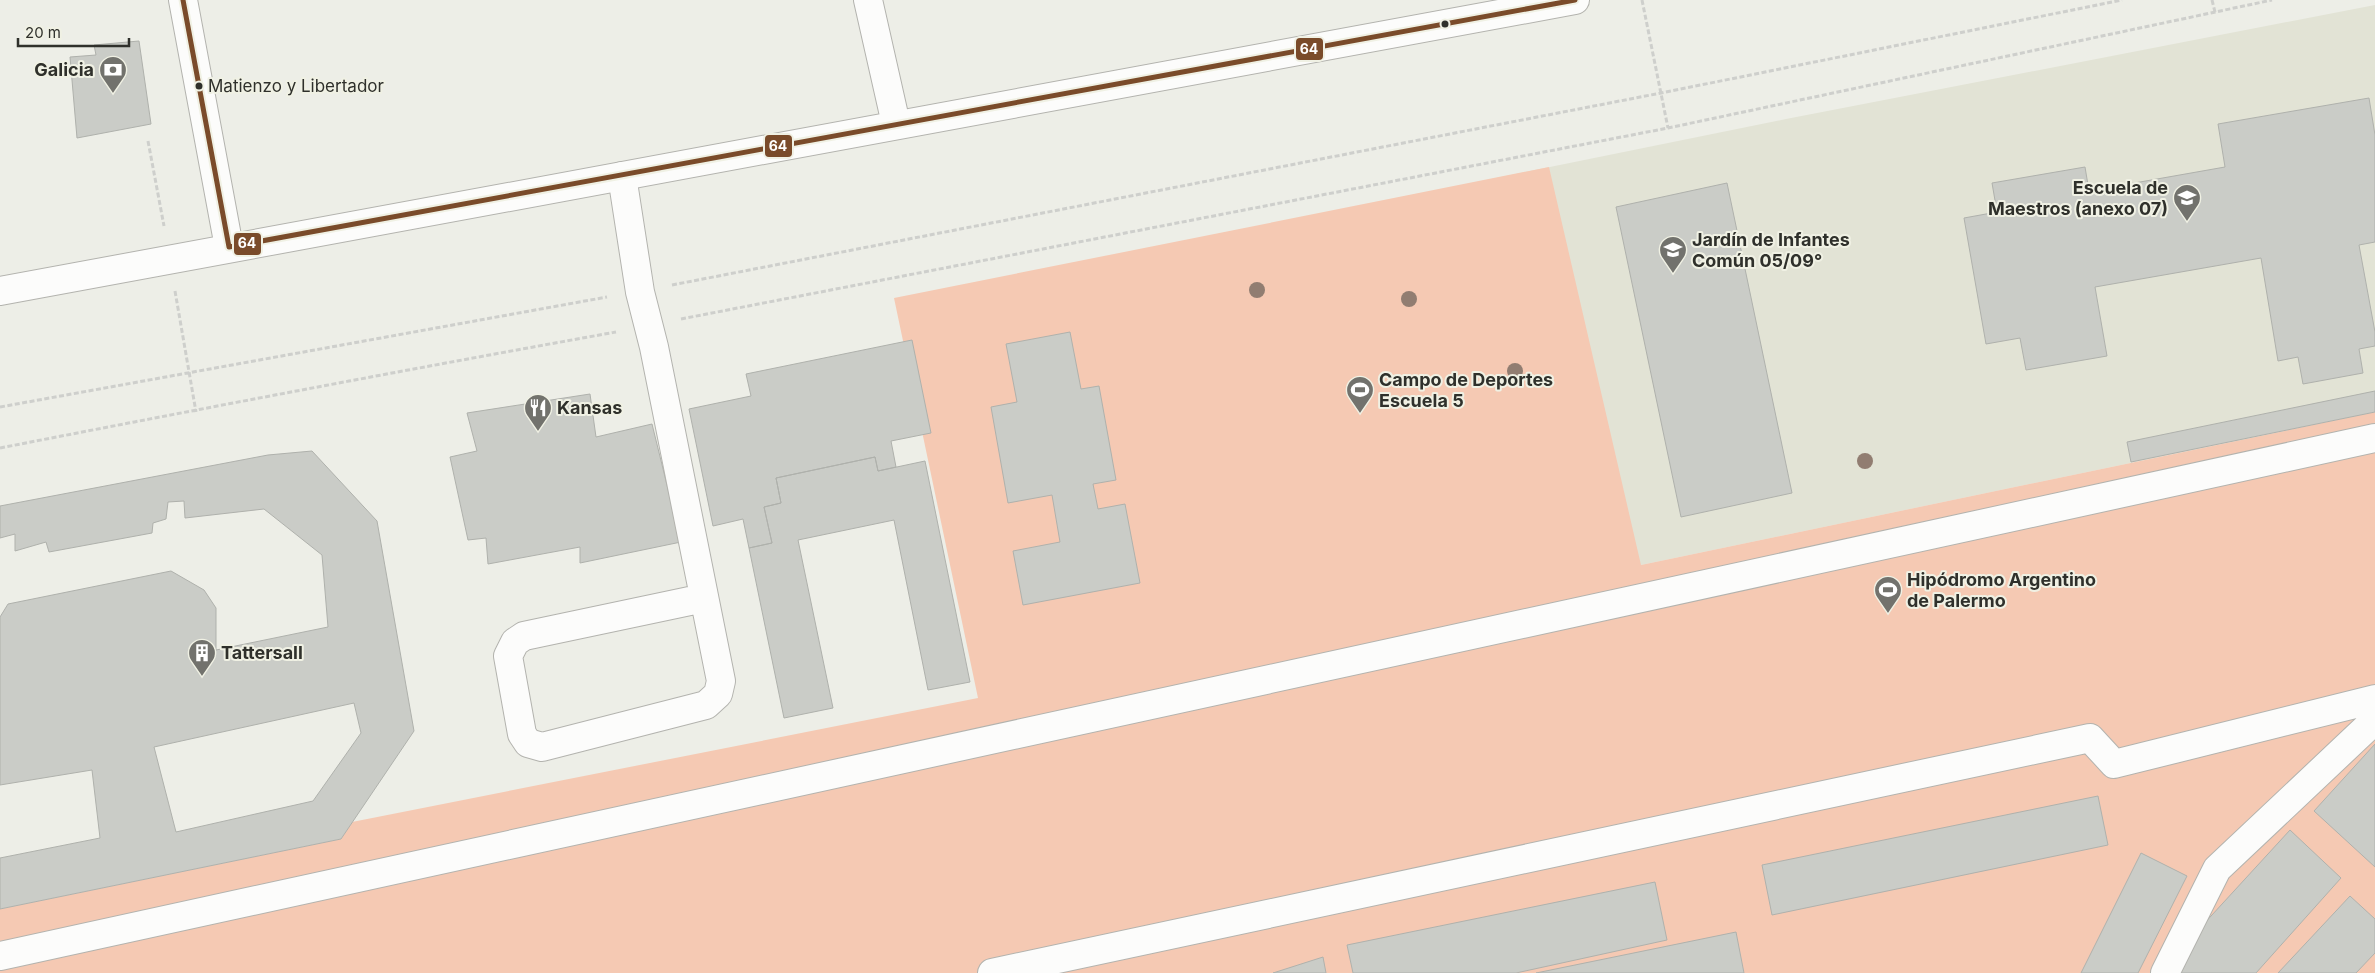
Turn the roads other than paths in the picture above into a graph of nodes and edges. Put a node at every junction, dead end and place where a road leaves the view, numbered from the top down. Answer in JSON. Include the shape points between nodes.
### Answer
{"nodes":[{"id":1,"x":184,"y":0,"type":"edge"},
{"id":2,"x":868,"y":0,"type":"edge"},
{"id":3,"x":1574,"y":0,"type":"edge"},
{"id":4,"x":896,"y":124,"type":"junction"},
{"id":5,"x":622,"y":176,"type":"junction"},
{"id":6,"x":229,"y":247,"type":"junction"},
{"id":7,"x":0,"y":290,"type":"edge"},
{"id":8,"x":2375,"y":438,"type":"edge"},
{"id":9,"x":704,"y":598,"type":"junction"},
{"id":10,"x":2375,"y":699,"type":"edge"},
{"id":11,"x":2375,"y":720,"type":"edge"},
{"id":12,"x":0,"y":956,"type":"edge"},
{"id":13,"x":1029,"y":969,"type":"edge"},
{"id":14,"x":992,"y":973,"type":"edge"},
{"id":15,"x":2164,"y":973,"type":"edge"}],
"edges":[{"from":1,"to":6,"type":"main road"},
{"from":2,"to":4,"type":"main road"},
{"from":3,"to":4,"type":"main road"},
{"from":4,"to":5,"type":"main road"},
{"from":5,"to":6,"type":"main road"},
{"from":5,"to":9,"type":"main road","via":[[640,292]]},
{"from":6,"to":7,"type":"main road"},
{"from":8,"to":12,"type":"main road"},
{"from":9,"to":9,"type":"main road","via":[[721,681],[718,694],[706,705],[542,747],[528,743],[522,734],[508,656],[515,642],[524,636]]},
{"from":10,"to":13,"type":"main road","via":[[2114,764],[2090,738]]},
{"from":11,"to":15,"type":"main road","via":[[2217,869]]},
{"from":13,"to":14,"type":"main road"}]}
